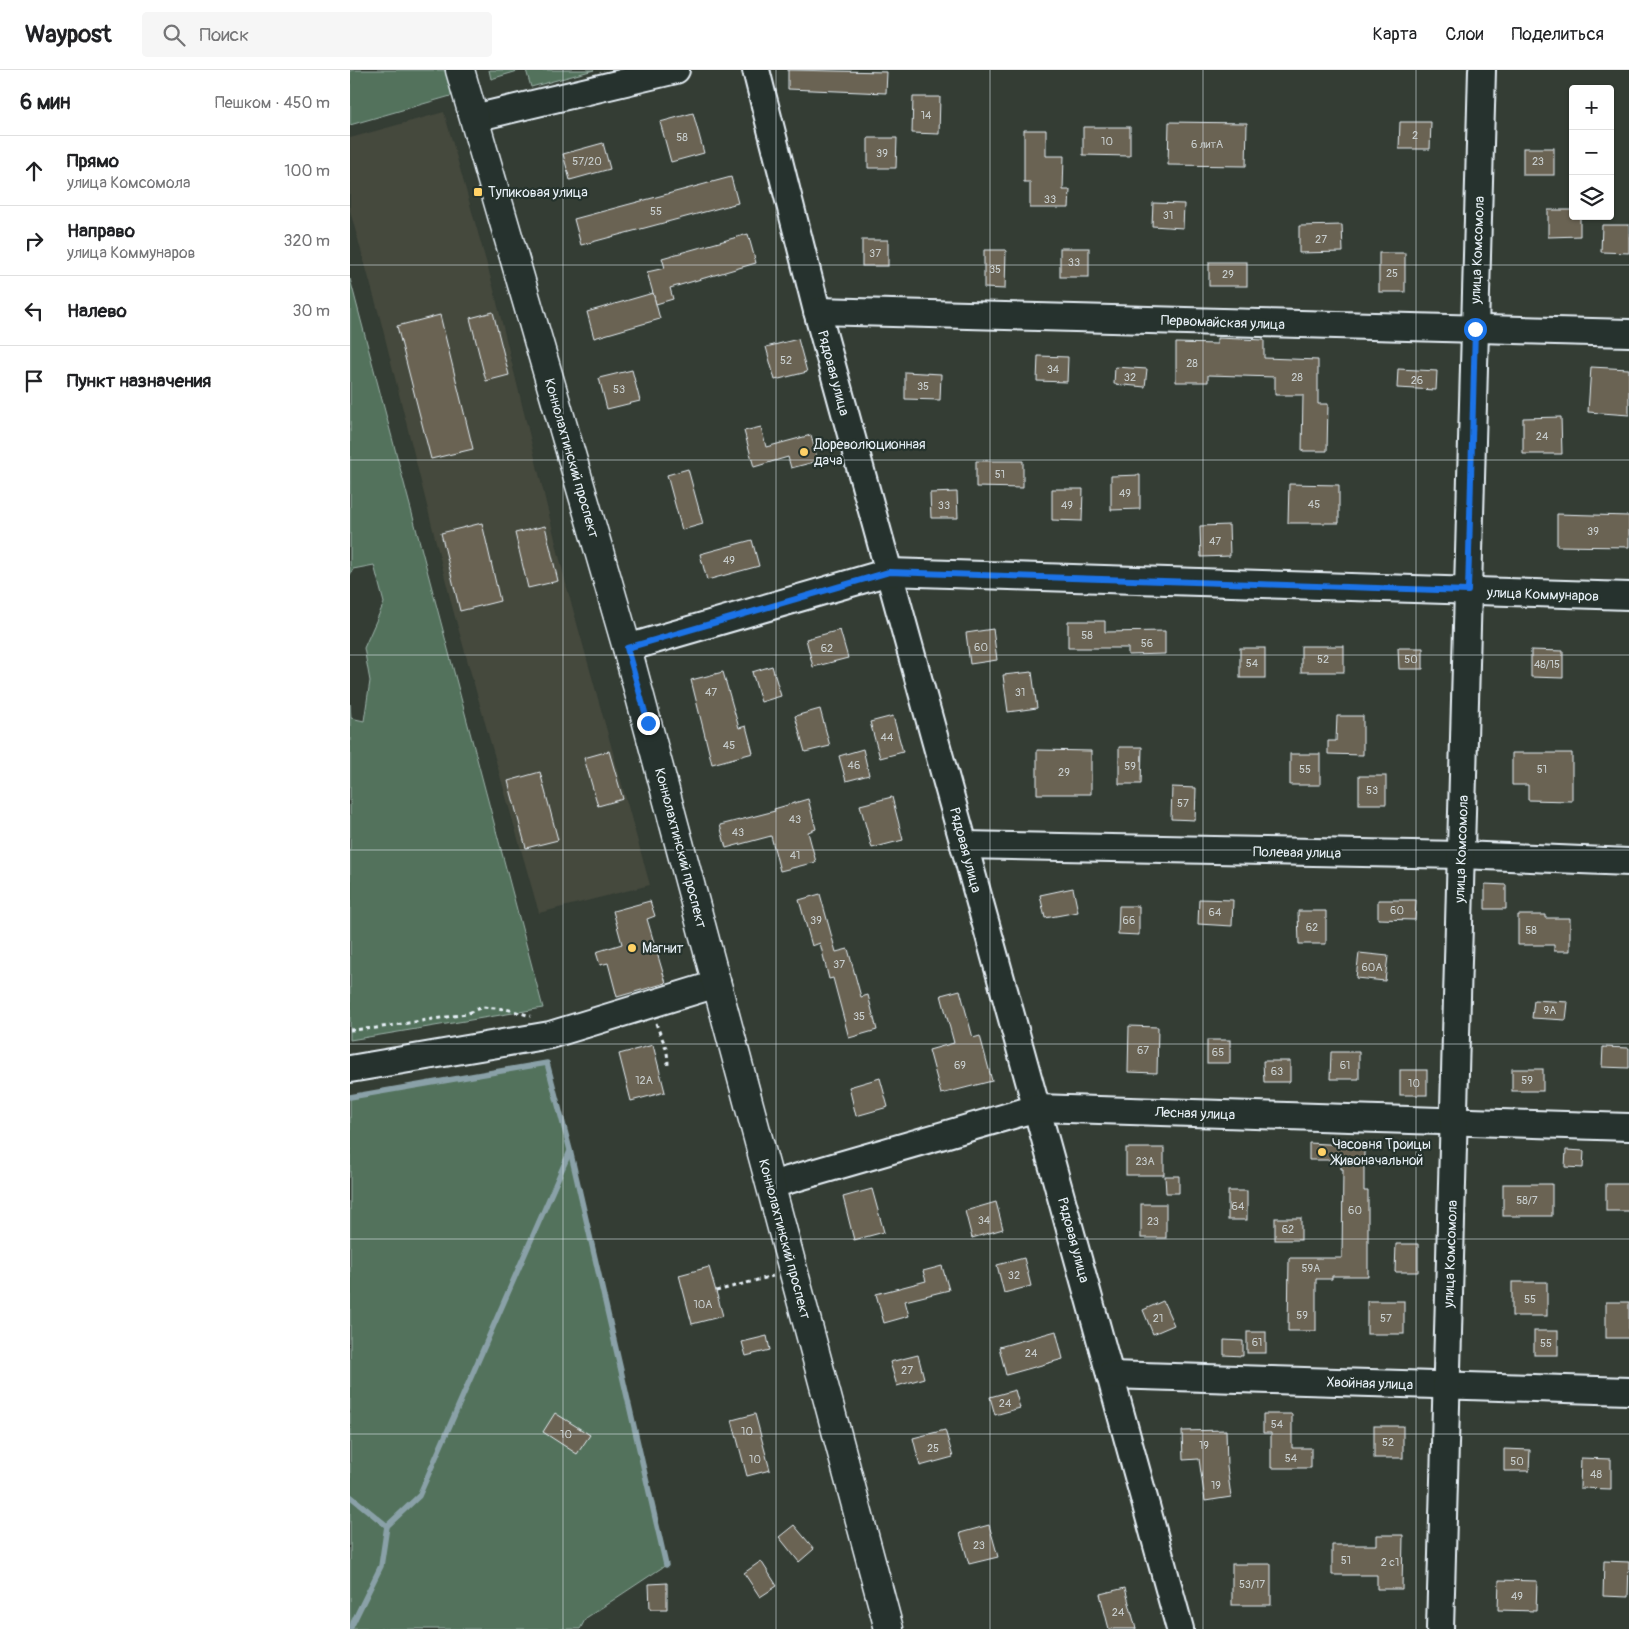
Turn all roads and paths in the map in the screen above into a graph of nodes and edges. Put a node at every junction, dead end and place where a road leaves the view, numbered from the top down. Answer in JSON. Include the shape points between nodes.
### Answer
{"nodes":[{"id":1,"x":460,"y":70,"type":"edge"},
{"id":2,"x":676,"y":70,"type":"edge"},
{"id":3,"x":756,"y":70,"type":"edge"},
{"id":4,"x":1482,"y":70,"type":"edge"},
{"id":5,"x":474,"y":118,"type":"junction"},
{"id":6,"x":817,"y":310,"type":"junction"},
{"id":7,"x":1475,"y":329,"type":"junction"},
{"id":8,"x":1629,"y":333,"type":"edge"},
{"id":9,"x":889,"y":572,"type":"junction"},
{"id":10,"x":1468,"y":591,"type":"junction"},
{"id":11,"x":1629,"y":596,"type":"edge"},
{"id":12,"x":627,"y":648,"type":"junction"},
{"id":13,"x":964,"y":845,"type":"junction"},
{"id":14,"x":1461,"y":855,"type":"junction"},
{"id":15,"x":1629,"y":862,"type":"edge"},
{"id":16,"x":717,"y":984,"type":"junction"},
{"id":17,"x":656,"y":1021,"type":"dead end"},
{"id":18,"x":350,"y":1030,"type":"edge"},
{"id":19,"x":550,"y":1035,"type":"junction"},
{"id":20,"x":668,"y":1066,"type":"dead end"},
{"id":21,"x":350,"y":1069,"type":"edge"},
{"id":22,"x":1037,"y":1108,"type":"junction"},
{"id":23,"x":1454,"y":1122,"type":"junction"},
{"id":24,"x":1629,"y":1128,"type":"edge"},
{"id":25,"x":771,"y":1185,"type":"junction"},
{"id":26,"x":794,"y":1271,"type":"junction"},
{"id":27,"x":716,"y":1291,"type":"dead end"},
{"id":28,"x":1110,"y":1375,"type":"junction"},
{"id":29,"x":1447,"y":1386,"type":"junction"},
{"id":30,"x":1629,"y":1392,"type":"edge"},
{"id":31,"x":889,"y":1629,"type":"edge"},
{"id":32,"x":1180,"y":1629,"type":"edge"},
{"id":33,"x":1440,"y":1629,"type":"edge"}],
"edges":[{"from":1,"to":5,"type":"main road","name":"Коннолахтинский проспект"},
{"from":2,"to":5,"type":"street"},
{"from":3,"to":6,"type":"street","name":"Рядовая улица"},
{"from":4,"to":7,"type":"street","name":"улица Комсомола"},
{"from":5,"to":12,"type":"main road","name":"Коннолахтинский проспект"},
{"from":6,"to":7,"type":"street","name":"Первомайская улица"},
{"from":6,"to":9,"type":"street","name":"Рядовая улица"},
{"from":7,"to":8,"type":"street","name":"Первомайская улица"},
{"from":7,"to":10,"type":"street","name":"улица Комсомола"},
{"from":9,"to":10,"type":"street","name":"улица Коммунаров"},
{"from":9,"to":12,"type":"street","name":"улица Коммунаров"},
{"from":9,"to":13,"type":"street","name":"Рядовая улица"},
{"from":10,"to":11,"type":"street","name":"улица Коммунаров"},
{"from":10,"to":14,"type":"street","name":"улица Комсомола"},
{"from":12,"to":16,"type":"main road","name":"Коннолахтинский проспект"},
{"from":13,"to":14,"type":"street","name":"Полевая улица"},
{"from":13,"to":22,"type":"street","name":"Рядовая улица"},
{"from":14,"to":15,"type":"street","name":"Полевая улица"},
{"from":14,"to":23,"type":"street","name":"улица Комсомола"},
{"from":16,"to":19,"type":"street"},
{"from":16,"to":25,"type":"main road","name":"Коннолахтинский проспект"},
{"from":17,"to":20,"type":"path","via":[[668,1054]]},
{"from":18,"to":19,"type":"path","via":[[466,1014],[482,1007],[537,1017]]},
{"from":19,"to":21,"type":"street"},
{"from":22,"to":23,"type":"street","name":"Лесная улица"},
{"from":22,"to":25,"type":"street","name":"Лесная улица"},
{"from":22,"to":28,"type":"street","name":"Рядовая улица"},
{"from":23,"to":24,"type":"street","name":"Лесная улица"},
{"from":23,"to":29,"type":"street","name":"улица Комсомола"},
{"from":25,"to":26,"type":"main road","name":"Коннолахтинский проспект"},
{"from":26,"to":27,"type":"path"},
{"from":26,"to":31,"type":"main road","name":"Коннолахтинский проспект"},
{"from":28,"to":29,"type":"street","name":"Хвойная улица"},
{"from":28,"to":32,"type":"street","name":"Рядовая улица"},
{"from":29,"to":30,"type":"street","name":"Хвойная улица"},
{"from":29,"to":33,"type":"street","name":"улица Комсомола"}]}
